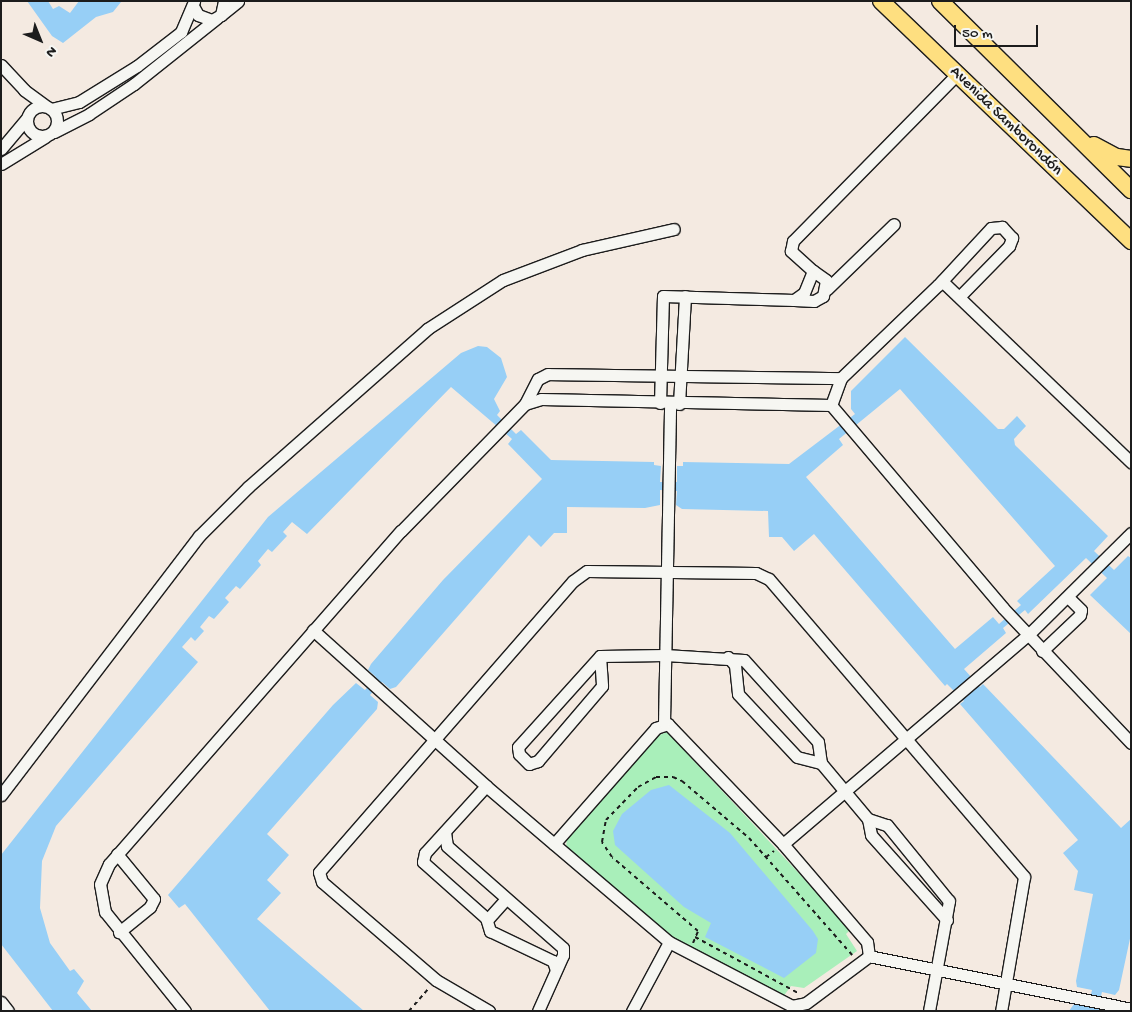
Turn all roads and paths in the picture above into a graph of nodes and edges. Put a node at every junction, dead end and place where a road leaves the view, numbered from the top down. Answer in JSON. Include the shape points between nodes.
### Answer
{"nodes":[{"id":1,"x":224,"y":1,"type":"edge"},
{"id":2,"x":238,"y":1,"type":"edge"},
{"id":3,"x":881,"y":1,"type":"edge"},
{"id":4,"x":940,"y":1,"type":"edge"},
{"id":5,"x":194,"y":3,"type":"edge"},
{"id":6,"x":219,"y":16,"type":"junction"},
{"id":7,"x":1,"y":66,"type":"edge"},
{"id":8,"x":956,"y":75,"type":"junction"},
{"id":9,"x":24,"y":90,"type":"junction"},
{"id":10,"x":49,"y":108,"type":"junction"},
{"id":11,"x":28,"y":116,"type":"junction"},
{"id":12,"x":49,"y":134,"type":"junction"},
{"id":13,"x":1080,"y":138,"type":"junction"},
{"id":14,"x":1,"y":148,"type":"edge"},
{"id":15,"x":1131,"y":159,"type":"edge"},
{"id":16,"x":1,"y":164,"type":"edge"},
{"id":17,"x":1131,"y":190,"type":"edge"},
{"id":18,"x":894,"y":224,"type":"dead end"},
{"id":19,"x":674,"y":229,"type":"dead end"},
{"id":20,"x":1131,"y":241,"type":"edge"},
{"id":21,"x":813,"y":272,"type":"junction"},
{"id":22,"x":942,"y":281,"type":"junction"},
{"id":23,"x":827,"y":289,"type":"junction"},
{"id":24,"x":685,"y":296,"type":"junction"},
{"id":25,"x":960,"y":296,"type":"junction"},
{"id":26,"x":794,"y":300,"type":"junction"},
{"id":27,"x":659,"y":374,"type":"junction"},
{"id":28,"x":682,"y":375,"type":"junction"},
{"id":29,"x":841,"y":378,"type":"junction"},
{"id":30,"x":525,"y":404,"type":"junction"},
{"id":31,"x":669,"y":404,"type":"junction"},
{"id":32,"x":830,"y":405,"type":"junction"},
{"id":33,"x":1131,"y":462,"type":"edge"},
{"id":34,"x":1131,"y":533,"type":"edge"},
{"id":35,"x":666,"y":572,"type":"junction"},
{"id":36,"x":1068,"y":597,"type":"junction"},
{"id":37,"x":313,"y":630,"type":"junction"},
{"id":38,"x":1028,"y":635,"type":"junction"},
{"id":39,"x":1042,"y":650,"type":"junction"},
{"id":40,"x":665,"y":655,"type":"junction"},
{"id":41,"x":600,"y":656,"type":"junction"},
{"id":42,"x":728,"y":658,"type":"junction"},
{"id":43,"x":664,"y":723,"type":"junction"},
{"id":44,"x":434,"y":739,"type":"junction"},
{"id":45,"x":904,"y":740,"type":"junction"},
{"id":46,"x":1131,"y":743,"type":"edge"},
{"id":47,"x":821,"y":762,"type":"junction"},
{"id":48,"x":486,"y":786,"type":"junction"},
{"id":49,"x":845,"y":793,"type":"junction"},
{"id":50,"x":1,"y":795,"type":"edge"},
{"id":51,"x":868,"y":819,"type":"junction"},
{"id":52,"x":445,"y":832,"type":"junction"},
{"id":53,"x":554,"y":844,"type":"junction"},
{"id":54,"x":783,"y":844,"type":"junction"},
{"id":55,"x":118,"y":854,"type":"junction"},
{"id":56,"x":504,"y":901,"type":"junction"},
{"id":57,"x":487,"y":920,"type":"junction"},
{"id":58,"x":947,"y":920,"type":"junction"},
{"id":59,"x":119,"y":932,"type":"junction"},
{"id":60,"x":669,"y":942,"type":"junction"},
{"id":61,"x":869,"y":956,"type":"junction"},
{"id":62,"x":847,"y":962,"type":"dead end"},
{"id":63,"x":556,"y":970,"type":"junction"},
{"id":64,"x":937,"y":972,"type":"junction"},
{"id":65,"x":436,"y":980,"type":"junction"},
{"id":66,"x":1006,"y":986,"type":"junction"},
{"id":67,"x":805,"y":992,"type":"dead end"},
{"id":68,"x":1,"y":1002,"type":"edge"},
{"id":69,"x":1131,"y":1009,"type":"edge"},
{"id":70,"x":8,"y":1011,"type":"edge"},
{"id":71,"x":185,"y":1011,"type":"edge"},
{"id":72,"x":409,"y":1011,"type":"edge"},
{"id":73,"x":489,"y":1011,"type":"edge"},
{"id":74,"x":538,"y":1011,"type":"edge"},
{"id":75,"x":632,"y":1011,"type":"edge"},
{"id":76,"x":929,"y":1011,"type":"edge"},
{"id":77,"x":1001,"y":1011,"type":"edge"}],
"edges":[{"from":1,"to":6,"type":"street"},
{"from":2,"to":6,"type":"street"},
{"from":3,"to":8,"type":"highway","name":"Avenida Samborondón"},
{"from":4,"to":13,"type":"highway"},
{"from":5,"to":6,"type":"street","via":[[202,18]]},
{"from":5,"to":10,"type":"street","via":[[181,32],[137,66],[79,102]]},
{"from":6,"to":12,"type":"street","via":[[134,84],[89,114]]},
{"from":7,"to":9,"type":"street"},
{"from":8,"to":20,"type":"highway","name":"Avenida Samborondón"},
{"from":8,"to":21,"type":"street","via":[[793,241],[791,251]]},
{"from":9,"to":10,"type":"street"},
{"from":9,"to":11,"type":"street"},
{"from":10,"to":11,"type":"street","via":[[36,107]]},
{"from":10,"to":12,"type":"street","via":[[57,117]]},
{"from":11,"to":12,"type":"street","via":[[31,132]]},
{"from":11,"to":14,"type":"street"},
{"from":12,"to":16,"type":"street"},
{"from":13,"to":15,"type":"highway","via":[[1118,157]]},
{"from":13,"to":17,"type":"highway"},
{"from":18,"to":23,"type":"street"},
{"from":19,"to":50,"type":"street","via":[[582,250],[502,280],[427,329],[248,487],[199,536]]},
{"from":21,"to":23,"type":"street","via":[[826,280]]},
{"from":21,"to":26,"type":"street","via":[[810,284]]},
{"from":22,"to":25,"type":"street"},
{"from":22,"to":25,"type":"street","via":[[991,228],[1002,227],[1012,243]]},
{"from":22,"to":29,"type":"street"},
{"from":23,"to":26,"type":"street","via":[[814,301]]},
{"from":24,"to":26,"type":"street"},
{"from":24,"to":27,"type":"street","via":[[663,296]]},
{"from":24,"to":28,"type":"street"},
{"from":25,"to":33,"type":"street"},
{"from":27,"to":28,"type":"street"},
{"from":27,"to":30,"type":"street","via":[[548,374],[538,379]]},
{"from":27,"to":31,"type":"street"},
{"from":28,"to":29,"type":"street"},
{"from":28,"to":31,"type":"street"},
{"from":29,"to":32,"type":"street"},
{"from":30,"to":31,"type":"street","via":[[541,398]]},
{"from":30,"to":37,"type":"street","via":[[495,432]]},
{"from":31,"to":32,"type":"street"},
{"from":31,"to":35,"type":"street"},
{"from":32,"to":38,"type":"street"},
{"from":34,"to":36,"type":"street"},
{"from":35,"to":40,"type":"street"},
{"from":35,"to":44,"type":"street","via":[[587,571],[577,576]]},
{"from":35,"to":45,"type":"street","via":[[763,574]]},
{"from":36,"to":38,"type":"street"},
{"from":36,"to":39,"type":"street","via":[[1081,610],[1080,615]]},
{"from":37,"to":44,"type":"street"},
{"from":37,"to":55,"type":"street"},
{"from":38,"to":39,"type":"street"},
{"from":38,"to":45,"type":"street"},
{"from":39,"to":46,"type":"street"},
{"from":40,"to":41,"type":"street"},
{"from":40,"to":42,"type":"street"},
{"from":40,"to":43,"type":"street"},
{"from":41,"to":41,"type":"street","via":[[518,747],[519,754],[529,764],[538,761],[602,686]]},
{"from":42,"to":47,"type":"street","via":[[748,663],[818,742]]},
{"from":42,"to":47,"type":"street","via":[[734,665],[738,694],[797,757]]},
{"from":43,"to":53,"type":"street"},
{"from":43,"to":54,"type":"street","via":[[672,727]]},
{"from":44,"to":48,"type":"street"},
{"from":44,"to":65,"type":"street","via":[[319,876]]},
{"from":45,"to":49,"type":"street"},
{"from":45,"to":66,"type":"street","via":[[1024,877]]},
{"from":47,"to":49,"type":"street"},
{"from":48,"to":52,"type":"street"},
{"from":48,"to":53,"type":"street"},
{"from":49,"to":51,"type":"street"},
{"from":49,"to":54,"type":"street"},
{"from":51,"to":58,"type":"street","via":[[871,835]]},
{"from":51,"to":58,"type":"street","via":[[887,825],[947,897]]},
{"from":52,"to":56,"type":"street","via":[[446,846]]},
{"from":52,"to":57,"type":"street","via":[[425,853],[423,862]]},
{"from":53,"to":60,"type":"street"},
{"from":54,"to":61,"type":"street","via":[[867,942]]},
{"from":55,"to":59,"type":"street","via":[[105,872],[100,893],[104,912]]},
{"from":55,"to":59,"type":"street","via":[[154,899],[150,907]]},
{"from":56,"to":57,"type":"street"},
{"from":56,"to":63,"type":"street","via":[[563,948]]},
{"from":57,"to":63,"type":"street","via":[[490,931],[552,961]]},
{"from":58,"to":64,"type":"street"},
{"from":59,"to":71,"type":"street"},
{"from":60,"to":61,"type":"street","via":[[792,1006],[806,1003]]},
{"from":60,"to":75,"type":"street"},
{"from":61,"to":64,"type":"street"},
{"from":62,"to":67,"type":"path","via":[[854,957],[761,851],[682,781],[656,777],[638,787],[606,820],[601,836],[607,852],[698,931],[695,937],[793,992]]},
{"from":63,"to":74,"type":"street"},
{"from":64,"to":66,"type":"street"},
{"from":64,"to":76,"type":"street"},
{"from":65,"to":72,"type":"path"},
{"from":65,"to":73,"type":"street"},
{"from":66,"to":69,"type":"street"},
{"from":66,"to":77,"type":"street"},
{"from":68,"to":70,"type":"street"}]}
